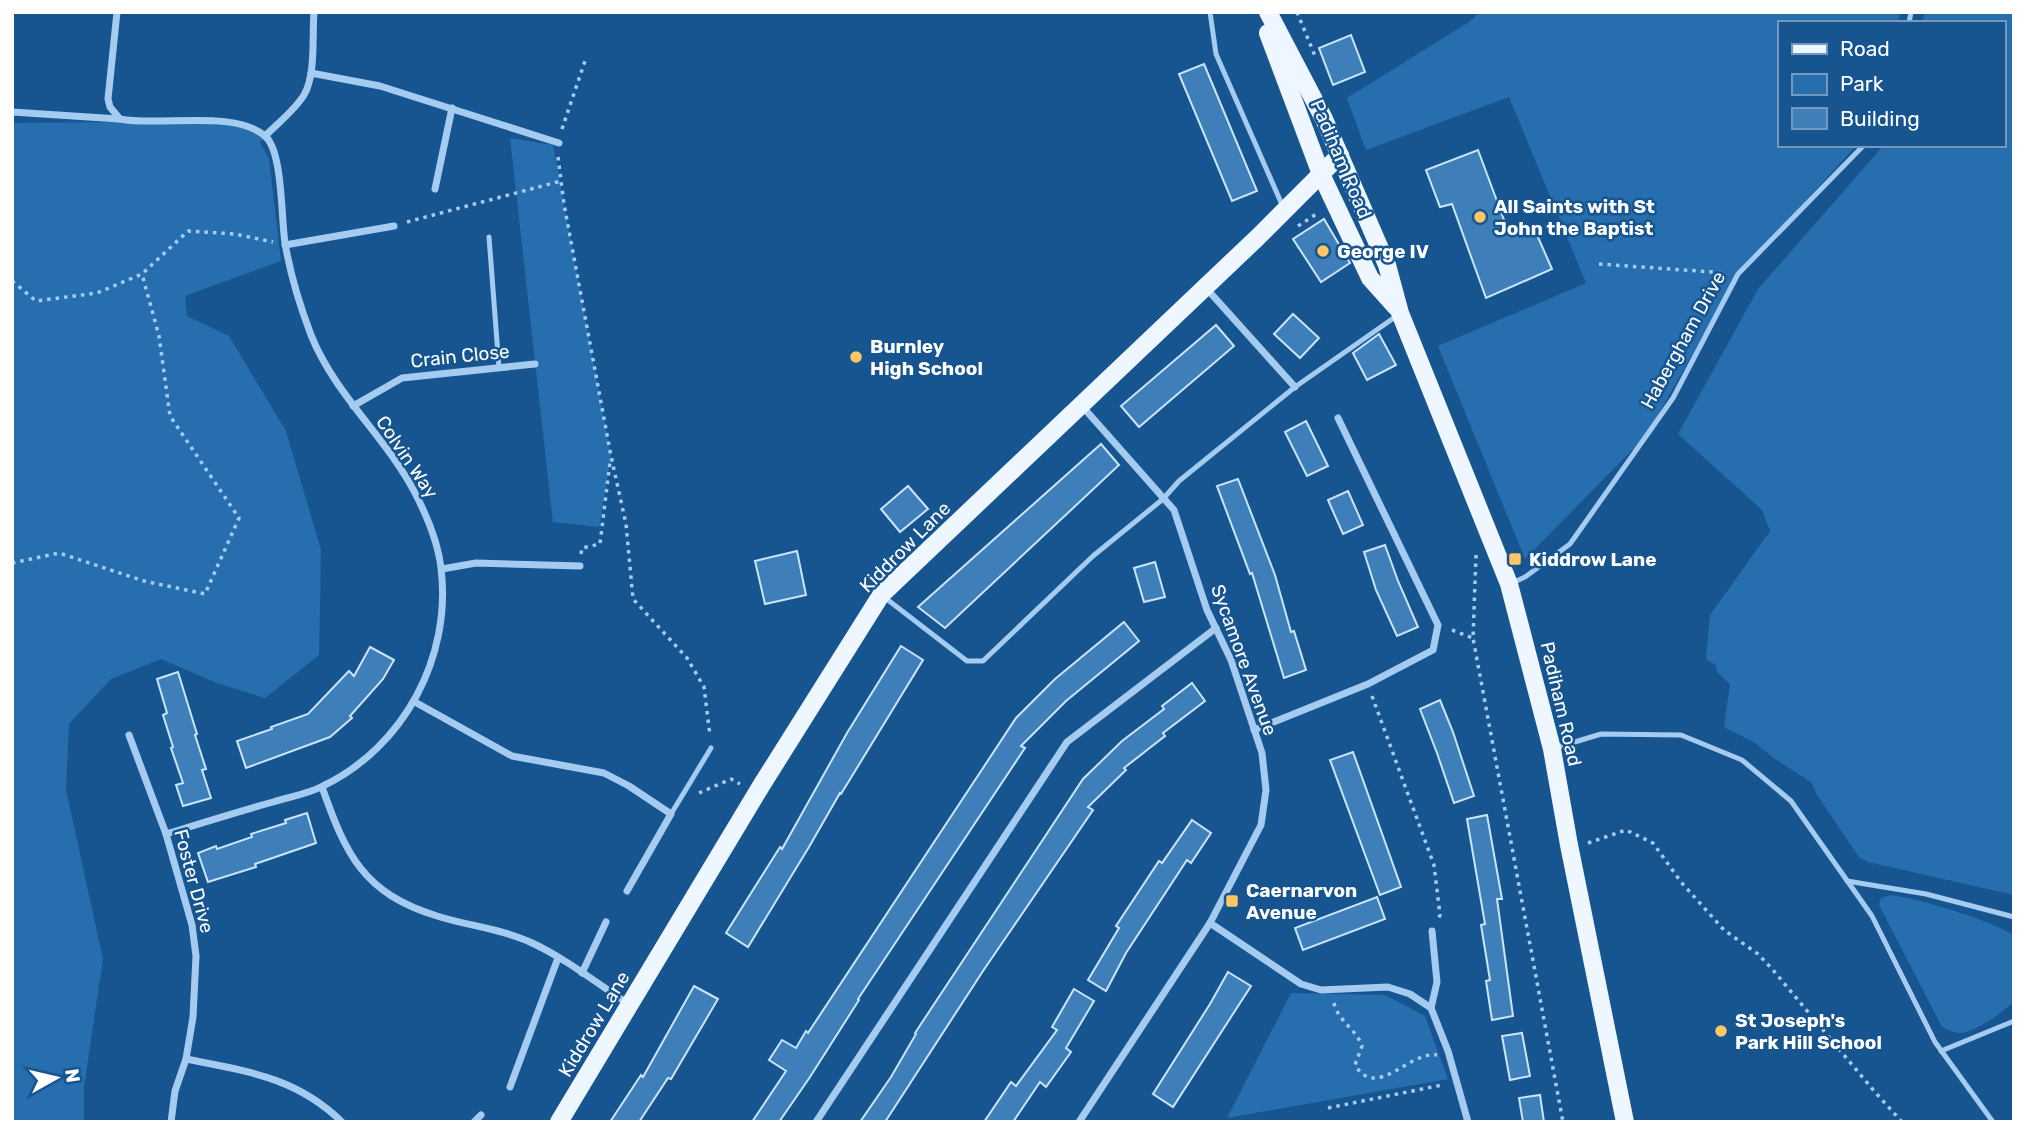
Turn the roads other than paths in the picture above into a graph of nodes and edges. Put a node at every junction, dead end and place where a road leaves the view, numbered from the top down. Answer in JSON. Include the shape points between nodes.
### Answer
{"nodes":[{"id":1,"x":117,"y":12,"type":"edge"},
{"id":2,"x":314,"y":12,"type":"edge"},
{"id":3,"x":1210,"y":12,"type":"edge"},
{"id":4,"x":1260,"y":12,"type":"edge"},
{"id":5,"x":1268,"y":12,"type":"edge"},
{"id":6,"x":312,"y":73,"type":"junction"},
{"id":7,"x":452,"y":108,"type":"junction"},
{"id":8,"x":12,"y":113,"type":"edge"},
{"id":9,"x":124,"y":120,"type":"junction"},
{"id":10,"x":265,"y":136,"type":"junction"},
{"id":11,"x":559,"y":143,"type":"road end"},
{"id":12,"x":1862,"y":147,"type":"edge"},
{"id":13,"x":1340,"y":155,"type":"junction"},
{"id":14,"x":1321,"y":174,"type":"junction"},
{"id":15,"x":435,"y":189,"type":"dead end"},
{"id":16,"x":1284,"y":210,"type":"junction"},
{"id":17,"x":394,"y":226,"type":"road end"},
{"id":18,"x":489,"y":237,"type":"dead end"},
{"id":19,"x":285,"y":245,"type":"junction"},
{"id":20,"x":1205,"y":288,"type":"junction"},
{"id":21,"x":1400,"y":313,"type":"junction"},
{"id":22,"x":536,"y":364,"type":"dead end"},
{"id":23,"x":499,"y":368,"type":"junction"},
{"id":24,"x":1295,"y":387,"type":"junction"},
{"id":25,"x":353,"y":406,"type":"junction"},
{"id":26,"x":1082,"y":406,"type":"junction"},
{"id":27,"x":1338,"y":418,"type":"dead end"},
{"id":28,"x":1163,"y":499,"type":"junction"},
{"id":29,"x":580,"y":566,"type":"road end"},
{"id":30,"x":442,"y":569,"type":"junction"},
{"id":31,"x":1510,"y":584,"type":"junction"},
{"id":32,"x":881,"y":595,"type":"junction"},
{"id":33,"x":1216,"y":628,"type":"junction"},
{"id":34,"x":415,"y":702,"type":"junction"},
{"id":35,"x":1254,"y":730,"type":"junction"},
{"id":36,"x":129,"y":735,"type":"dead end"},
{"id":37,"x":711,"y":748,"type":"road end"},
{"id":38,"x":1552,"y":749,"type":"junction"},
{"id":39,"x":322,"y":787,"type":"junction"},
{"id":40,"x":671,"y":814,"type":"junction"},
{"id":41,"x":166,"y":834,"type":"junction"},
{"id":42,"x":1847,"y":881,"type":"junction"},
{"id":43,"x":627,"y":891,"type":"dead end"},
{"id":44,"x":2014,"y":917,"type":"edge"},
{"id":45,"x":606,"y":922,"type":"dead end"},
{"id":46,"x":1210,"y":923,"type":"junction"},
{"id":47,"x":1432,"y":931,"type":"road end"},
{"id":48,"x":558,"y":958,"type":"junction"},
{"id":49,"x":582,"y":973,"type":"junction"},
{"id":50,"x":631,"y":1006,"type":"junction"},
{"id":51,"x":1431,"y":1008,"type":"junction"},
{"id":52,"x":2014,"y":1021,"type":"edge"},
{"id":53,"x":1941,"y":1051,"type":"junction"},
{"id":54,"x":186,"y":1059,"type":"junction"},
{"id":55,"x":510,"y":1087,"type":"dead end"},
{"id":56,"x":481,"y":1115,"type":"dead end"},
{"id":57,"x":171,"y":1122,"type":"edge"},
{"id":58,"x":342,"y":1122,"type":"edge"},
{"id":59,"x":474,"y":1122,"type":"edge"},
{"id":60,"x":559,"y":1122,"type":"edge"},
{"id":61,"x":816,"y":1122,"type":"edge"},
{"id":62,"x":1079,"y":1122,"type":"edge"},
{"id":63,"x":1468,"y":1122,"type":"edge"},
{"id":64,"x":1625,"y":1122,"type":"edge"},
{"id":65,"x":1993,"y":1122,"type":"edge"}],
"edges":[{"from":1,"to":9,"type":"street","via":[[108,99]]},
{"from":2,"to":6,"type":"street"},
{"from":3,"to":16,"type":"lane","via":[[1216,54]]},
{"from":4,"to":14,"type":"main road","name":"Padiham Road"},
{"from":5,"to":13,"type":"main road","name":"Padiham Road"},
{"from":6,"to":7,"type":"street","via":[[380,86]]},
{"from":6,"to":10,"type":"street","via":[[305,94]]},
{"from":7,"to":11,"type":"street"},
{"from":7,"to":15,"type":"street"},
{"from":8,"to":9,"type":"street"},
{"from":9,"to":10,"type":"street","via":[[227,121]]},
{"from":10,"to":19,"type":"street","name":"Colvin Way","via":[[278,166]]},
{"from":12,"to":31,"type":"lane","name":"Habergham Drive","via":[[1738,274],[1673,398],[1570,544]]},
{"from":13,"to":14,"type":"main road","name":"Kiddrow Lane"},
{"from":13,"to":21,"type":"main road","name":"Padiham Road","via":[[1387,265]]},
{"from":14,"to":16,"type":"main road","name":"Kiddrow Lane"},
{"from":14,"to":21,"type":"main road","name":"Padiham Road","via":[[1370,278]]},
{"from":16,"to":20,"type":"main road","name":"Kiddrow Lane"},
{"from":17,"to":19,"type":"street"},
{"from":18,"to":23,"type":"lane"},
{"from":19,"to":25,"type":"street","name":"Colvin Way","via":[[311,334],[328,371]]},
{"from":20,"to":24,"type":"street"},
{"from":20,"to":26,"type":"main road","name":"Kiddrow Lane"},
{"from":21,"to":24,"type":"lane"},
{"from":21,"to":31,"type":"main road","name":"Padiham Road"},
{"from":22,"to":23,"type":"street","name":"Crain Close"},
{"from":23,"to":25,"type":"street","name":"Crain Close","via":[[402,378]]},
{"from":24,"to":28,"type":"lane"},
{"from":25,"to":30,"type":"street","name":"Colvin Way","via":[[414,490],[428,519]]},
{"from":26,"to":28,"type":"street","name":"Sycamore Avenue"},
{"from":26,"to":32,"type":"main road","name":"Kiddrow Lane"},
{"from":27,"to":35,"type":"street","via":[[1438,625],[1433,650],[1368,684]]},
{"from":28,"to":32,"type":"lane","via":[[1093,556],[983,662],[967,661]]},
{"from":28,"to":33,"type":"street","name":"Sycamore Avenue","via":[[1174,510]]},
{"from":29,"to":30,"type":"street","via":[[476,563]]},
{"from":30,"to":34,"type":"street","name":"Colvin Way","via":[[439,627],[428,673]]},
{"from":31,"to":38,"type":"main road","name":"Padiham Road"},
{"from":32,"to":50,"type":"main road","name":"Kiddrow Lane"},
{"from":33,"to":35,"type":"street","name":"Sycamore Avenue"},
{"from":33,"to":61,"type":"street","via":[[1067,742]]},
{"from":34,"to":39,"type":"street","name":"Colvin Way","via":[[394,732],[365,759]]},
{"from":34,"to":40,"type":"street","via":[[512,756],[604,773]]},
{"from":35,"to":46,"type":"street","name":"Sycamore Avenue","via":[[1262,752],[1266,790],[1261,824]]},
{"from":36,"to":41,"type":"street","name":"Foster Drive"},
{"from":37,"to":40,"type":"lane"},
{"from":38,"to":42,"type":"lane","via":[[1601,734],[1681,735],[1742,761],[1791,801]]},
{"from":38,"to":64,"type":"main road","name":"Padiham Road"},
{"from":39,"to":41,"type":"street","name":"Colvin Way"},
{"from":39,"to":48,"type":"street","via":[[352,859],[373,884],[425,911],[508,934]]},
{"from":40,"to":43,"type":"street"},
{"from":41,"to":54,"type":"street","name":"Foster Drive","via":[[190,914],[197,956]]},
{"from":42,"to":44,"type":"lane","via":[[1926,894]]},
{"from":42,"to":53,"type":"lane","via":[[1871,916]]},
{"from":45,"to":49,"type":"street"},
{"from":46,"to":51,"type":"street","via":[[1301,984],[1321,990],[1388,987]]},
{"from":46,"to":62,"type":"street","name":"Sycamore Avenue"},
{"from":47,"to":51,"type":"street","via":[[1437,982]]},
{"from":48,"to":49,"type":"street"},
{"from":48,"to":55,"type":"street"},
{"from":49,"to":50,"type":"street"},
{"from":50,"to":60,"type":"main road","name":"Kiddrow Lane"},
{"from":51,"to":63,"type":"street"},
{"from":52,"to":53,"type":"lane"},
{"from":53,"to":65,"type":"lane"},
{"from":54,"to":57,"type":"street","name":"Foster Drive","via":[[175,1090]]},
{"from":54,"to":58,"type":"street","via":[[286,1083],[324,1104]]},
{"from":56,"to":59,"type":"street"}]}
